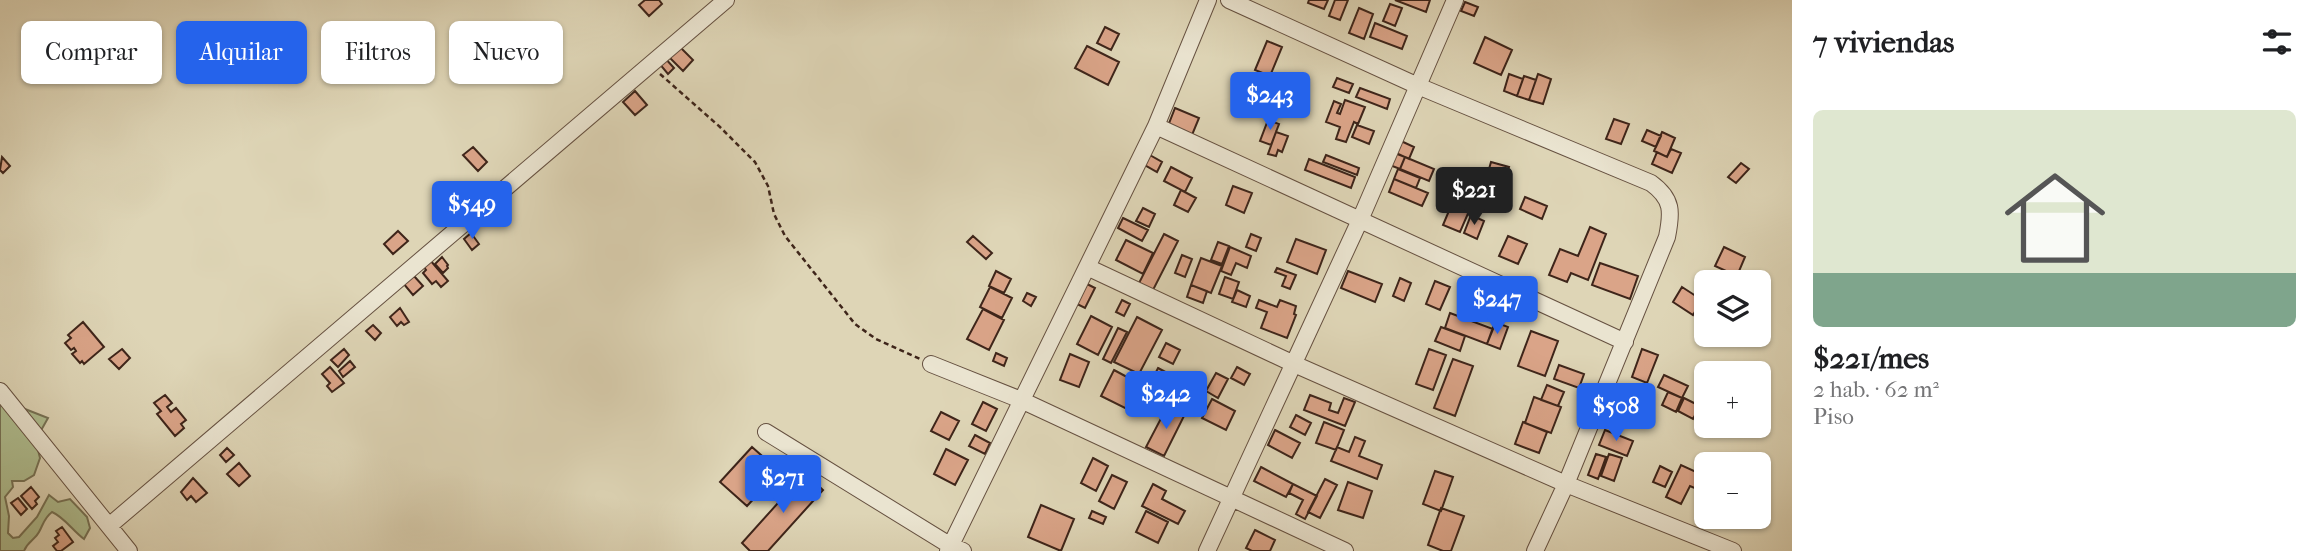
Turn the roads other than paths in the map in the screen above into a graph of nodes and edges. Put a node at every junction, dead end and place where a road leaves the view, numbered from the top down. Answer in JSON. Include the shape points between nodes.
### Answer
{"nodes":[{"id":1,"x":726,"y":0,"type":"edge"},
{"id":2,"x":1208,"y":0,"type":"edge"},
{"id":3,"x":1229,"y":0,"type":"edge"},
{"id":4,"x":1455,"y":0,"type":"edge"},
{"id":5,"x":1418,"y":86,"type":"junction"},
{"id":6,"x":1156,"y":126,"type":"junction"},
{"id":7,"x":1360,"y":220,"type":"junction"},
{"id":8,"x":1087,"y":267,"type":"junction"},
{"id":9,"x":1625,"y":342,"type":"junction"},
{"id":10,"x":931,"y":364,"type":"road end"},
{"id":11,"x":1294,"y":364,"type":"junction"},
{"id":12,"x":0,"y":391,"type":"edge"},
{"id":13,"x":1021,"y":400,"type":"junction"},
{"id":14,"x":766,"y":432,"type":"dead end"},
{"id":15,"x":1566,"y":484,"type":"junction"},
{"id":16,"x":1232,"y":500,"type":"junction"},
{"id":17,"x":109,"y":526,"type":"junction"},
{"id":18,"x":954,"y":549,"type":"edge"},
{"id":19,"x":129,"y":551,"type":"edge"},
{"id":20,"x":1207,"y":551,"type":"edge"},
{"id":21,"x":1345,"y":551,"type":"edge"},
{"id":22,"x":1535,"y":551,"type":"edge"},
{"id":23,"x":1734,"y":551,"type":"edge"}],
"edges":[{"from":1,"to":17,"type":"street"},
{"from":2,"to":6,"type":"street"},
{"from":3,"to":5,"type":"street"},
{"from":4,"to":5,"type":"street"},
{"from":5,"to":7,"type":"street"},
{"from":5,"to":9,"type":"street","via":[[1651,183],[1664,193],[1672,214],[1667,237]]},
{"from":6,"to":7,"type":"street"},
{"from":6,"to":8,"type":"street"},
{"from":7,"to":9,"type":"street"},
{"from":7,"to":11,"type":"street"},
{"from":8,"to":11,"type":"street"},
{"from":8,"to":13,"type":"street"},
{"from":9,"to":15,"type":"street"},
{"from":10,"to":13,"type":"street"},
{"from":11,"to":15,"type":"street"},
{"from":11,"to":16,"type":"street"},
{"from":12,"to":17,"type":"street"},
{"from":13,"to":16,"type":"street"},
{"from":13,"to":18,"type":"street"},
{"from":14,"to":18,"type":"street"},
{"from":15,"to":22,"type":"street"},
{"from":15,"to":23,"type":"street"},
{"from":16,"to":20,"type":"street"},
{"from":16,"to":21,"type":"street"},
{"from":17,"to":19,"type":"street"}]}
